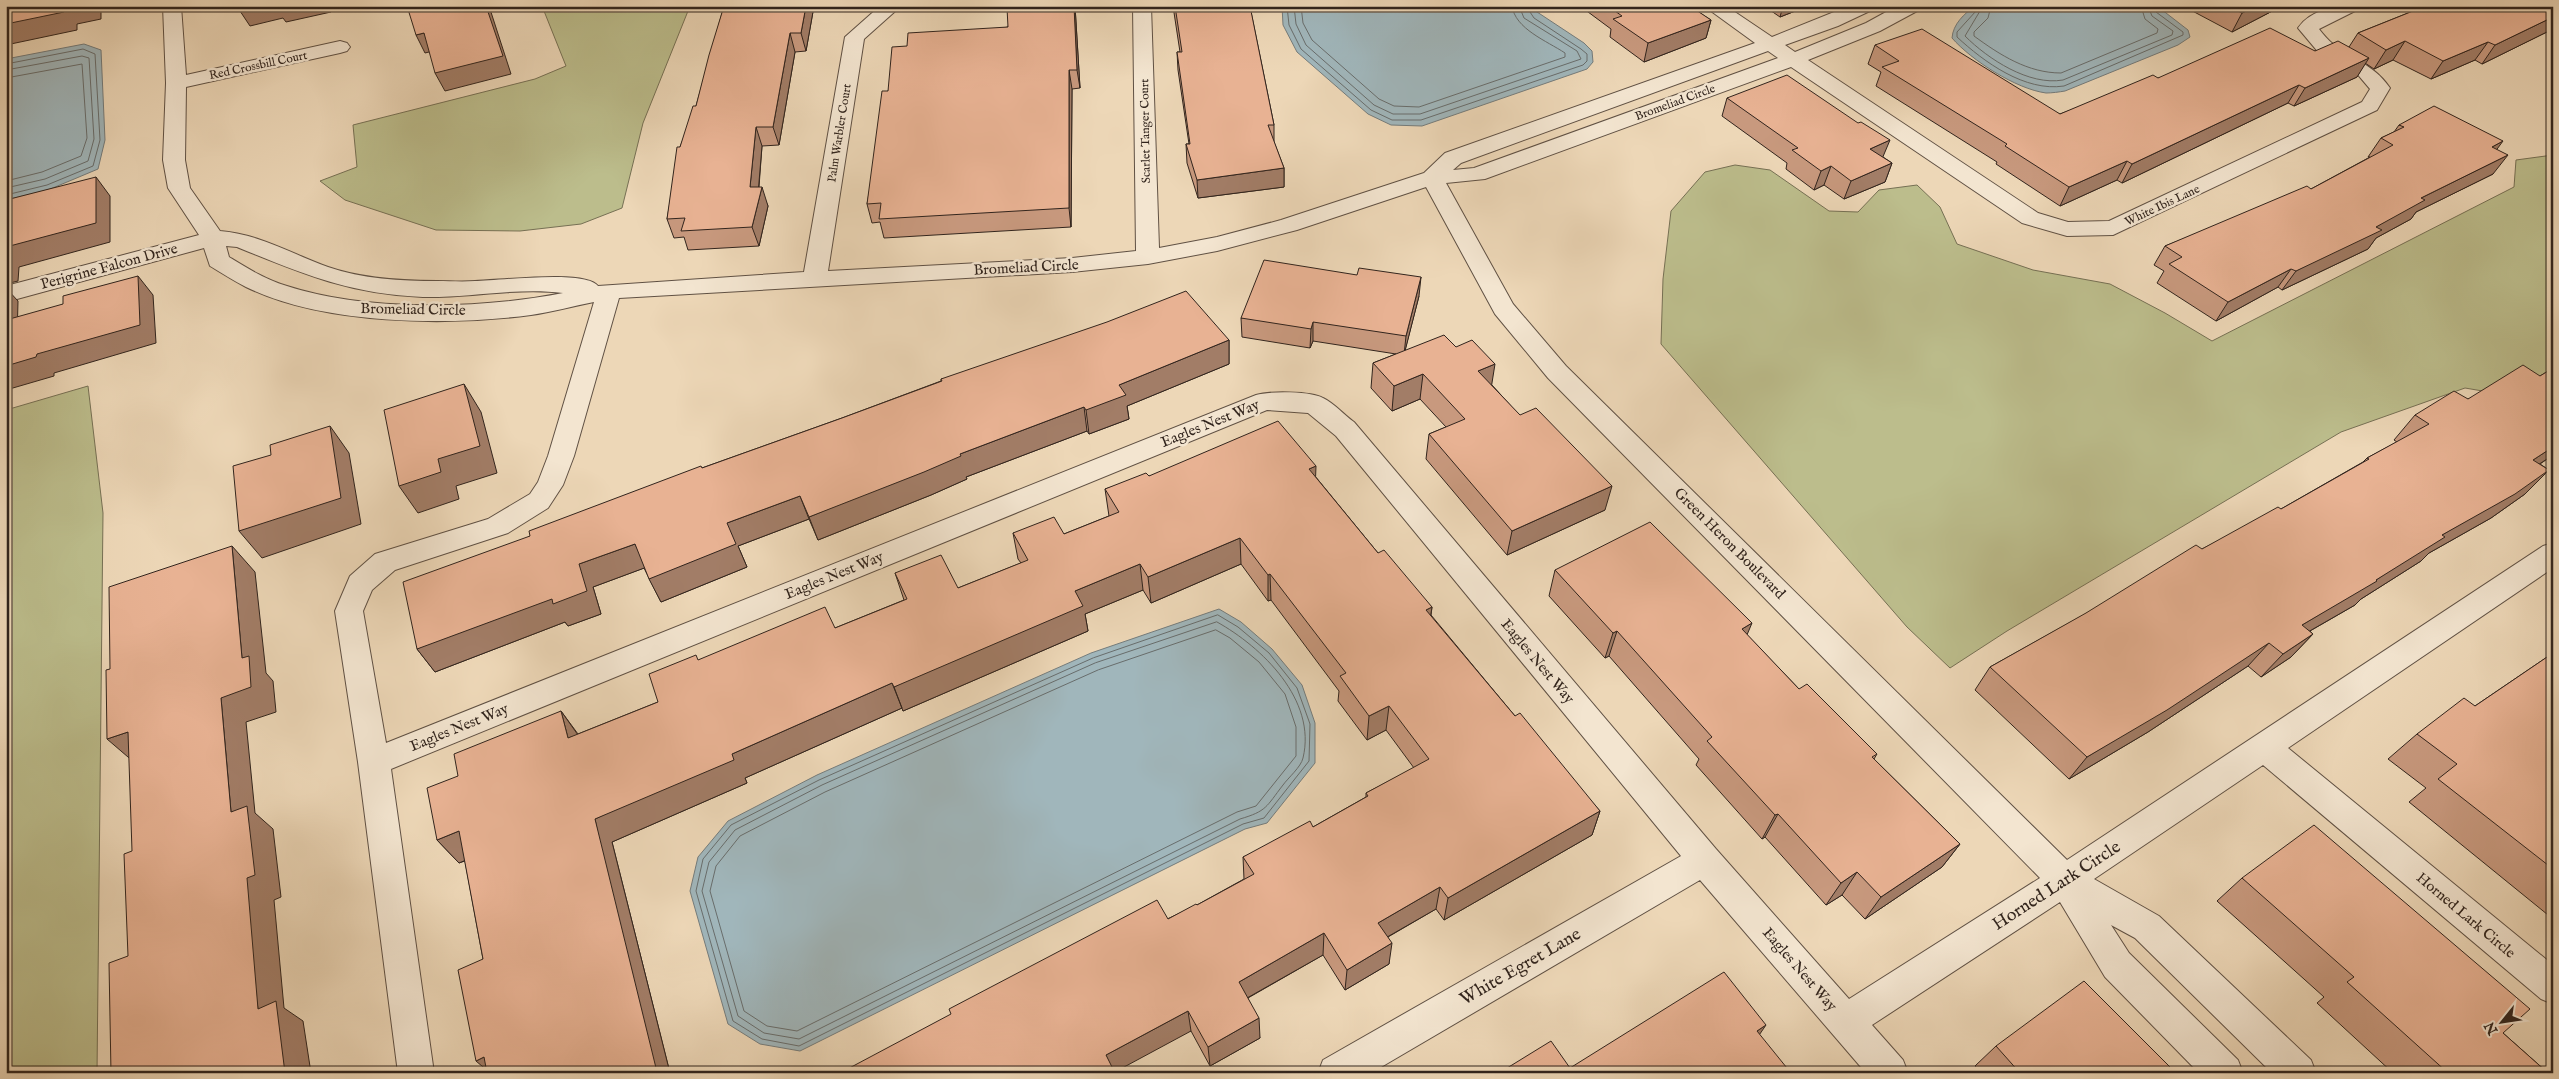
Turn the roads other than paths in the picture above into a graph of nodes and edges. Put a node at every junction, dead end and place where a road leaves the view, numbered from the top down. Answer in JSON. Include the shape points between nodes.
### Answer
{"nodes":[{"id":1,"x":172,"y":6,"type":"edge"},
{"id":2,"x":892,"y":6,"type":"edge"},
{"id":3,"x":1142,"y":6,"type":"edge"},
{"id":4,"x":1713,"y":6,"type":"edge"},
{"id":5,"x":1865,"y":6,"type":"edge"},
{"id":6,"x":1912,"y":6,"type":"edge"},
{"id":7,"x":2350,"y":6,"type":"edge"},
{"id":8,"x":1769,"y":43,"type":"junction"},
{"id":9,"x":340,"y":47,"type":"dead end"},
{"id":10,"x":1794,"y":59,"type":"junction"},
{"id":11,"x":176,"y":83,"type":"junction"},
{"id":12,"x":1432,"y":178,"type":"junction"},
{"id":13,"x":212,"y":238,"type":"junction"},
{"id":14,"x":1148,"y":257,"type":"junction"},
{"id":15,"x":815,"y":278,"type":"junction"},
{"id":16,"x":609,"y":291,"type":"junction"},
{"id":17,"x":6,"y":294,"type":"edge"},
{"id":18,"x":2553,"y":554,"type":"edge"},
{"id":19,"x":2264,"y":746,"type":"junction"},
{"id":20,"x":374,"y":762,"type":"junction"},
{"id":21,"x":1704,"y":860,"type":"junction"},
{"id":22,"x":2065,"y":880,"type":"junction"},
{"id":23,"x":2553,"y":987,"type":"edge"},
{"id":24,"x":1847,"y":1021,"type":"junction"},
{"id":25,"x":416,"y":1073,"type":"edge"},
{"id":26,"x":1336,"y":1073,"type":"edge"},
{"id":27,"x":1890,"y":1073,"type":"edge"},
{"id":28,"x":2225,"y":1073,"type":"edge"},
{"id":29,"x":2298,"y":1073,"type":"edge"}],
"edges":[{"from":1,"to":11,"type":"street","name":"Bromeliad Circle"},
{"from":2,"to":15,"type":"street","name":"Palm Warbler Court","via":[[855,37]]},
{"from":3,"to":14,"type":"street","name":"Scarlet Tanger Court"},
{"from":4,"to":8,"type":"street","name":"White Ibis Lane"},
{"from":5,"to":8,"type":"street","name":"Bromeliad Circle","via":[[1831,22]]},
{"from":6,"to":10,"type":"street","name":"Bromeliad Circle","via":[[1873,27]]},
{"from":7,"to":10,"type":"street","name":"White Ibis Lane","via":[[2308,28],[2326,49],[2366,72],[2380,88],[2370,106],[2113,228],[2067,229],[2030,218]]},
{"from":8,"to":10,"type":"street","name":"White Ibis Lane"},
{"from":8,"to":12,"type":"street","name":"Bromeliad Circle","via":[[1453,158]]},
{"from":9,"to":11,"type":"street","name":"Red Crossbill Court"},
{"from":10,"to":12,"type":"street","name":"Bromeliad Circle","via":[[1478,174]]},
{"from":11,"to":13,"type":"street","name":"Bromeliad Circle","via":[[174,160],[179,188]]},
{"from":12,"to":14,"type":"street","name":"Bromeliad Circle","via":[[1289,225],[1217,244]]},
{"from":12,"to":22,"type":"street","name":"Green Heron Boulevard","via":[[1503,308],[1557,372]]},
{"from":13,"to":16,"type":"street","name":"Bromeliad Circle","via":[[241,240],[322,273],[369,285],[475,289],[546,283]]},
{"from":13,"to":16,"type":"street","name":"Bromeliad Circle","via":[[218,261],[254,282],[288,294],[357,309],[440,313],[531,307]]},
{"from":13,"to":17,"type":"street","name":"Perigrine Falcon Drive"},
{"from":14,"to":15,"type":"street","name":"Bromeliad Circle","via":[[1072,265]]},
{"from":15,"to":16,"type":"street","name":"Bromeliad Circle"},
{"from":16,"to":20,"type":"street","via":[[561,456],[539,501],[498,526],[385,562],[360,584],[353,597],[349,611]]},
{"from":18,"to":19,"type":"street","name":"Horned Lark Circle"},
{"from":19,"to":22,"type":"street","name":"Horned Lark Circle"},
{"from":19,"to":23,"type":"street","name":"Horned Lark Circle"},
{"from":20,"to":21,"type":"street","name":"Eagles Nest Way","via":[[1265,401],[1314,404],[1345,429]]},
{"from":20,"to":25,"type":"street"},
{"from":21,"to":24,"type":"street","name":"Eagles Nest Way"},
{"from":21,"to":26,"type":"street","name":"White Egret Lane"},
{"from":22,"to":24,"type":"street","name":"Horned Lark Circle"},
{"from":22,"to":28,"type":"street","name":"Green Heron Boulevard","via":[[2117,965]]},
{"from":22,"to":29,"type":"street","name":"Green Heron Boulevard","via":[[2147,927]]},
{"from":24,"to":27,"type":"street","name":"Eagles Nest Way"}]}
